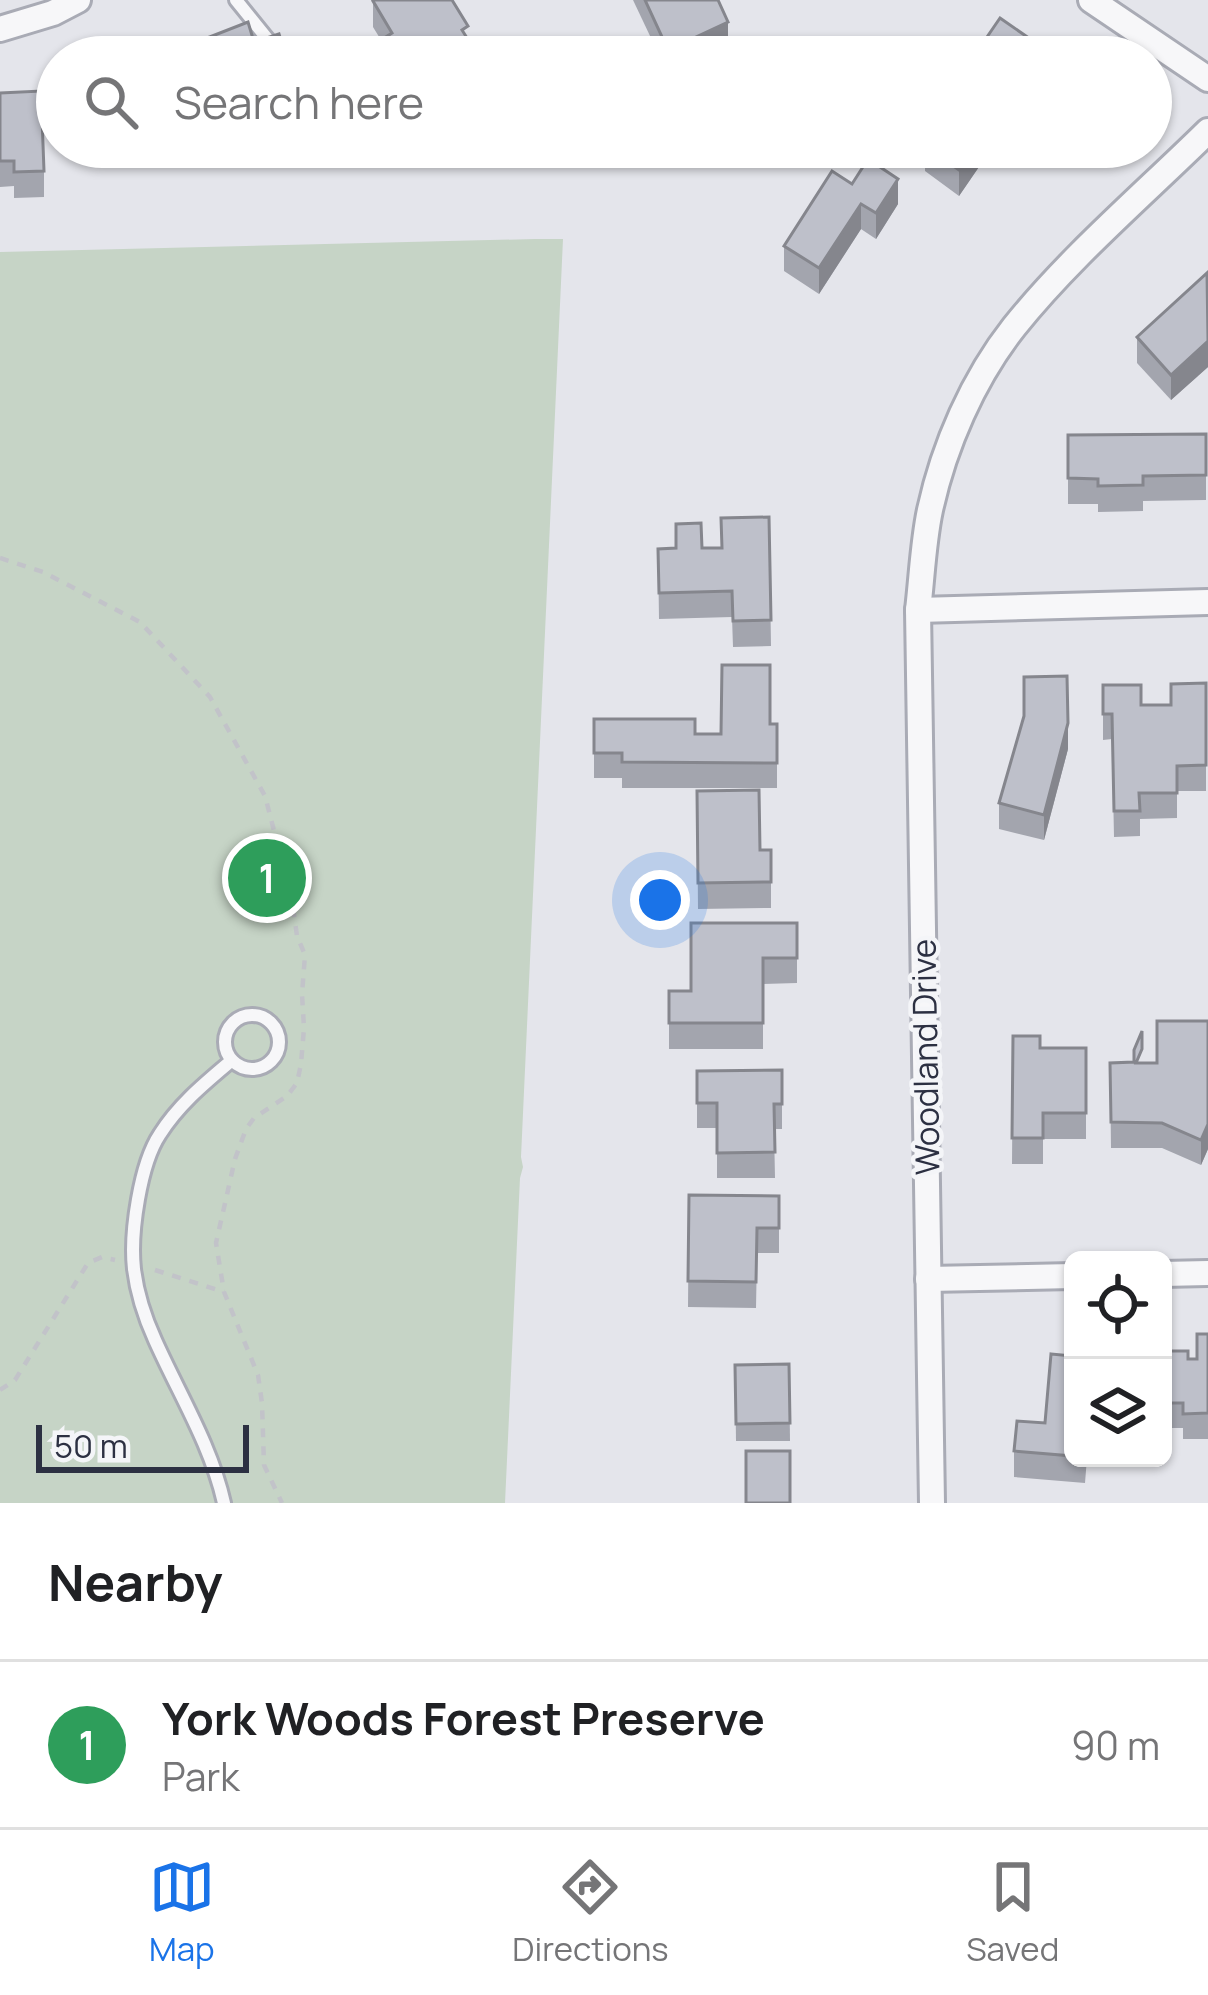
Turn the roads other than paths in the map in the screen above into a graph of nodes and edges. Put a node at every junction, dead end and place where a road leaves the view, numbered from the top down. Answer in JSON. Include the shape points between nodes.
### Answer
{"nodes":[{"id":1,"x":78,"y":0,"type":"edge"},
{"id":2,"x":236,"y":0,"type":"edge"},
{"id":3,"x":1091,"y":0,"type":"edge"},
{"id":4,"x":0,"y":29,"type":"edge"},
{"id":5,"x":265,"y":36,"type":"edge"},
{"id":6,"x":1144,"y":36,"type":"edge"},
{"id":7,"x":1172,"y":55,"type":"edge"},
{"id":8,"x":1208,"y":80,"type":"edge"},
{"id":9,"x":1208,"y":131,"type":"edge"},
{"id":10,"x":1172,"y":167,"type":"edge"},
{"id":11,"x":1171,"y":168,"type":"edge"},
{"id":12,"x":1208,"y":602,"type":"edge"},
{"id":13,"x":919,"y":610,"type":"junction"},
{"id":14,"x":231,"y":1061,"type":"junction"},
{"id":15,"x":1208,"y":1273,"type":"edge"},
{"id":16,"x":1172,"y":1274,"type":"edge"},
{"id":17,"x":1064,"y":1276,"type":"edge"},
{"id":18,"x":928,"y":1280,"type":"junction"},
{"id":19,"x":224,"y":1503,"type":"edge"},
{"id":20,"x":932,"y":1503,"type":"edge"}],
"edges":[{"from":1,"to":4,"type":"street"},
{"from":2,"to":5,"type":"lane"},
{"from":3,"to":6,"type":"street"},
{"from":7,"to":8,"type":"street"},
{"from":9,"to":10,"type":"street","name":"Woodland Drive"},
{"from":11,"to":13,"type":"street","name":"Woodland Drive","via":[[1013,328],[985,371],[934,492]]},
{"from":12,"to":13,"type":"street"},
{"from":13,"to":18,"type":"street","name":"Woodland Drive"},
{"from":14,"to":14,"type":"lane","via":[[227,1028],[236,1020],[257,1016],[274,1026],[278,1048],[266,1066]]},
{"from":14,"to":19,"type":"lane","via":[[184,1102],[145,1162],[134,1264],[148,1322]]},
{"from":15,"to":16,"type":"street"},
{"from":17,"to":18,"type":"street"},
{"from":18,"to":20,"type":"street","name":"Woodland Drive"}]}
